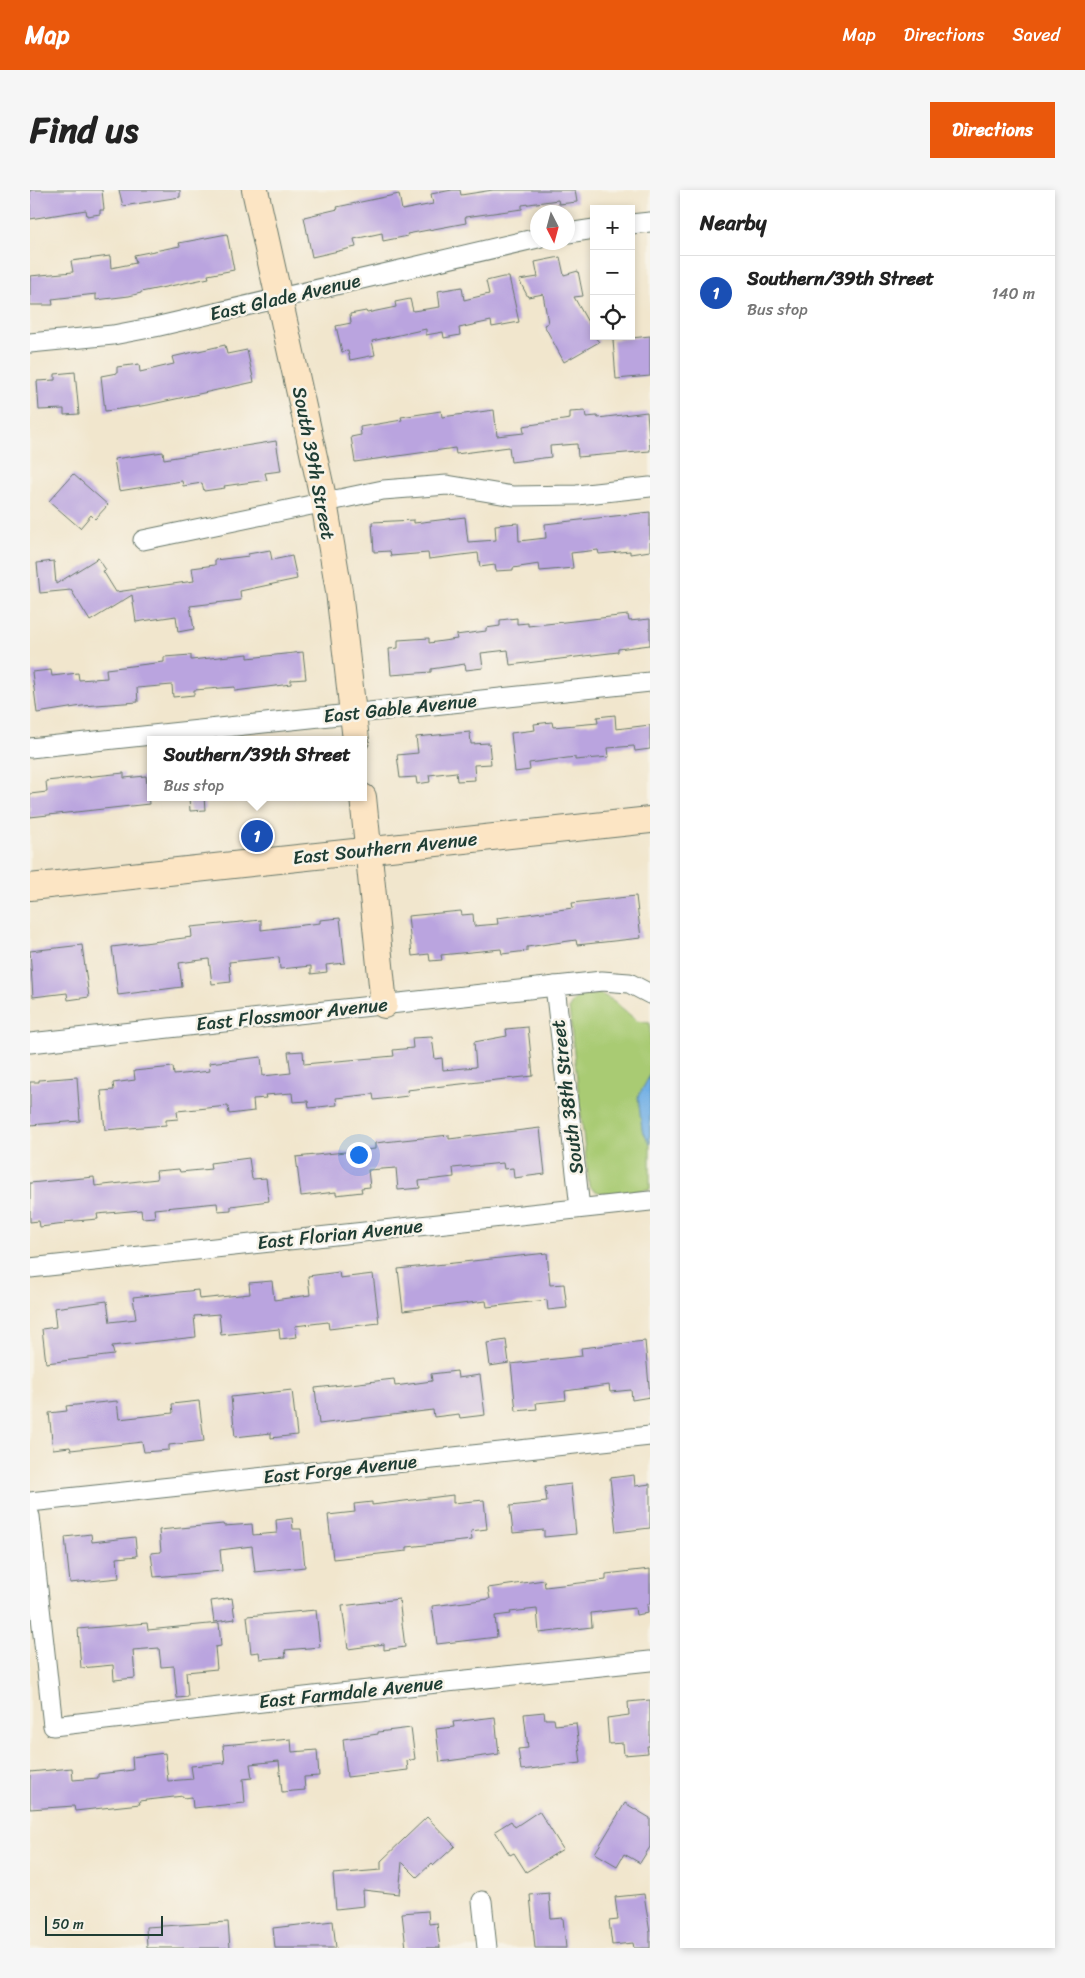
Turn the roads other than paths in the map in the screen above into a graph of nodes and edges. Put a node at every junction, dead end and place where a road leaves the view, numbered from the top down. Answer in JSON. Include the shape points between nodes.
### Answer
{"nodes":[{"id":1,"x":255,"y":190,"type":"edge"},
{"id":2,"x":650,"y":222,"type":"edge"},
{"id":3,"x":635,"y":224,"type":"edge"},
{"id":4,"x":590,"y":230,"type":"edge"},
{"id":5,"x":575,"y":232,"type":"edge"},
{"id":6,"x":530,"y":240,"type":"edge"},
{"id":7,"x":280,"y":299,"type":"junction"},
{"id":8,"x":30,"y":343,"type":"edge"},
{"id":9,"x":650,"y":486,"type":"edge"},
{"id":10,"x":324,"y":502,"type":"junction"},
{"id":11,"x":143,"y":540,"type":"dead end"},
{"id":12,"x":650,"y":682,"type":"edge"},
{"id":13,"x":353,"y":713,"type":"junction"},
{"id":14,"x":356,"y":736,"type":"edge"},
{"id":15,"x":30,"y":748,"type":"edge"},
{"id":16,"x":363,"y":801,"type":"edge"},
{"id":17,"x":650,"y":820,"type":"edge"},
{"id":18,"x":369,"y":850,"type":"junction"},
{"id":19,"x":30,"y":887,"type":"edge"},
{"id":20,"x":555,"y":986,"type":"junction"},
{"id":21,"x":650,"y":994,"type":"edge"},
{"id":22,"x":384,"y":1004,"type":"junction"},
{"id":23,"x":30,"y":1043,"type":"edge"},
{"id":24,"x":650,"y":1201,"type":"edge"},
{"id":25,"x":580,"y":1208,"type":"junction"},
{"id":26,"x":30,"y":1268,"type":"edge"},
{"id":27,"x":650,"y":1436,"type":"edge"},
{"id":28,"x":30,"y":1502,"type":"edge"},
{"id":29,"x":30,"y":1516,"type":"edge"},
{"id":30,"x":650,"y":1661,"type":"edge"},
{"id":31,"x":482,"y":1901,"type":"dead end"},
{"id":32,"x":487,"y":1948,"type":"edge"}],
"edges":[{"from":1,"to":7,"type":"street","name":"South 39th Street"},
{"from":2,"to":3,"type":"street"},
{"from":4,"to":5,"type":"street"},
{"from":6,"to":7,"type":"street","name":"East Glade Avenue"},
{"from":7,"to":8,"type":"street","name":"East Glade Avenue","via":[[155,327]]},
{"from":7,"to":10,"type":"street","name":"South 39th Street"},
{"from":9,"to":10,"type":"street","via":[[577,495],[513,496],[447,485],[382,490]]},
{"from":10,"to":11,"type":"street"},
{"from":10,"to":13,"type":"street","name":"South 39th Street"},
{"from":12,"to":13,"type":"street","name":"East Gable Avenue"},
{"from":13,"to":14,"type":"street","name":"South 39th Street"},
{"from":13,"to":15,"type":"street","name":"East Gable Avenue"},
{"from":16,"to":18,"type":"street"},
{"from":17,"to":18,"type":"street","name":"East Southern Avenue"},
{"from":18,"to":19,"type":"street","name":"East Southern Avenue"},
{"from":18,"to":22,"type":"street"},
{"from":20,"to":21,"type":"street","name":"East Flossmoor Avenue","via":[[616,981],[630,983]]},
{"from":20,"to":22,"type":"street","name":"East Flossmoor Avenue"},
{"from":20,"to":25,"type":"street","name":"South 38th Street"},
{"from":22,"to":23,"type":"street","name":"East Flossmoor Avenue"},
{"from":24,"to":25,"type":"street","name":"East Florian Avenue"},
{"from":25,"to":26,"type":"street","name":"East Florian Avenue"},
{"from":27,"to":28,"type":"street","name":"East Forge Avenue"},
{"from":29,"to":30,"type":"street","name":"East Farmdale Avenue","via":[[53,1726]]},
{"from":31,"to":32,"type":"street"}]}
